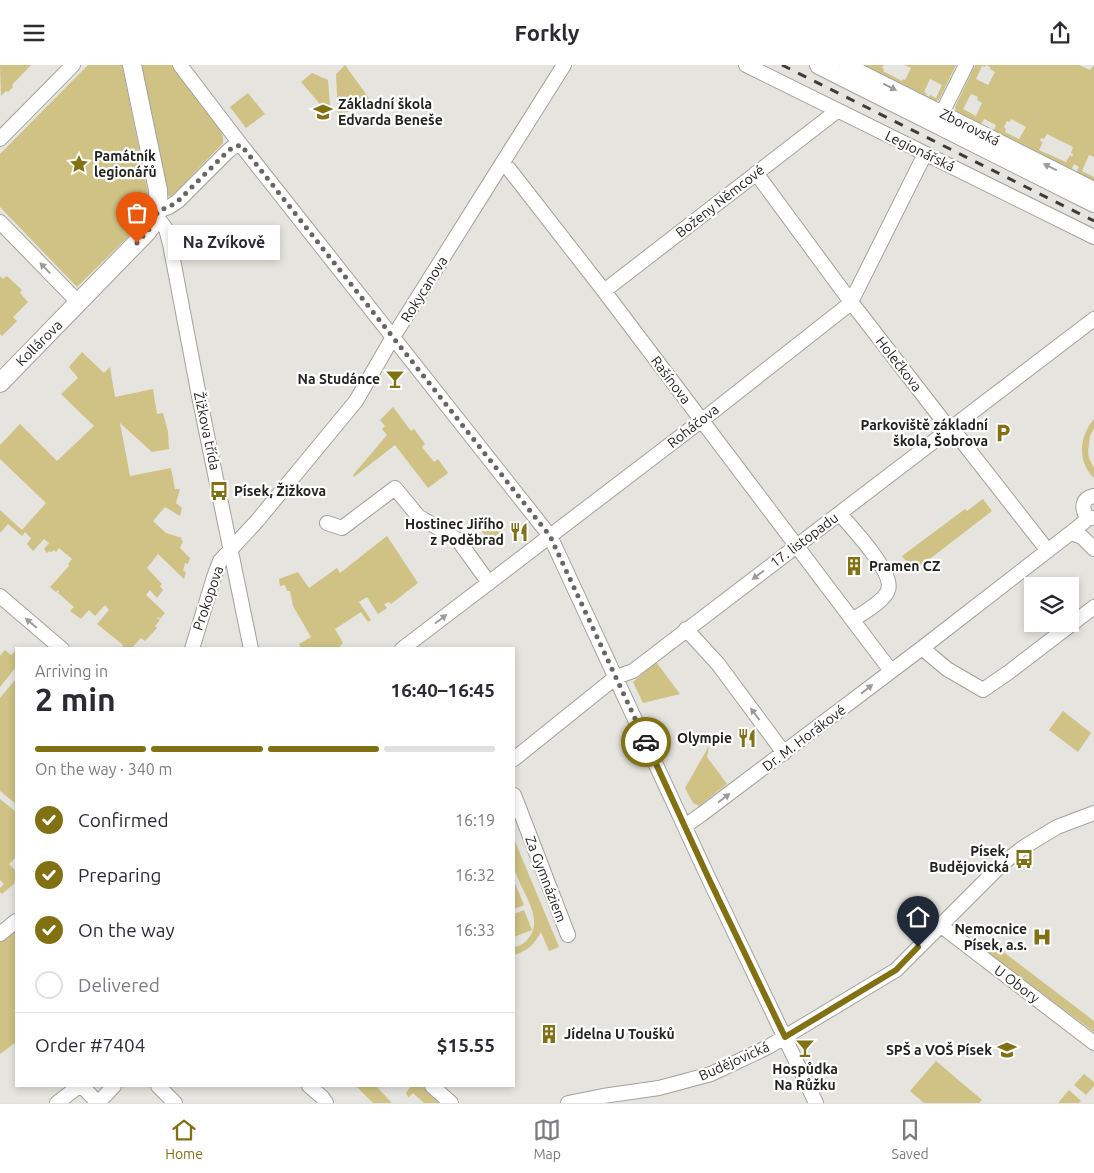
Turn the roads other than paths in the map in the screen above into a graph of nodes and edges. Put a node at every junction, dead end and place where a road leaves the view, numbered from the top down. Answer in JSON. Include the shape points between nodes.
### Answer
{"nodes":[{"id":1,"x":73,"y":65,"type":"edge"},
{"id":2,"x":132,"y":65,"type":"edge"},
{"id":3,"x":180,"y":65,"type":"edge"},
{"id":4,"x":564,"y":65,"type":"edge"},
{"id":5,"x":746,"y":65,"type":"edge"},
{"id":6,"x":819,"y":65,"type":"edge"},
{"id":7,"x":847,"y":65,"type":"edge"},
{"id":8,"x":966,"y":65,"type":"edge"},
{"id":9,"x":837,"y":111,"type":"junction"},
{"id":10,"x":942,"y":113,"type":"junction"},
{"id":11,"x":0,"y":139,"type":"edge"},
{"id":12,"x":241,"y":145,"type":"junction"},
{"id":13,"x":925,"y":153,"type":"junction"},
{"id":14,"x":502,"y":164,"type":"junction"},
{"id":15,"x":756,"y":173,"type":"junction"},
{"id":16,"x":1094,"y":189,"type":"edge"},
{"id":17,"x":1094,"y":203,"type":"edge"},
{"id":18,"x":157,"y":214,"type":"junction"},
{"id":19,"x":0,"y":222,"type":"edge"},
{"id":20,"x":1094,"y":237,"type":"edge"},
{"id":21,"x":604,"y":291,"type":"junction"},
{"id":22,"x":851,"y":302,"type":"junction"},
{"id":23,"x":79,"y":303,"type":"junction"},
{"id":24,"x":1094,"y":319,"type":"edge"},
{"id":25,"x":393,"y":337,"type":"junction"},
{"id":26,"x":0,"y":383,"type":"edge"},
{"id":27,"x":701,"y":421,"type":"junction"},
{"id":28,"x":950,"y":428,"type":"junction"},
{"id":29,"x":1094,"y":496,"type":"edge"},
{"id":30,"x":840,"y":514,"type":"junction"},
{"id":31,"x":1090,"y":517,"type":"edge"},
{"id":32,"x":224,"y":519,"type":"junction"},
{"id":33,"x":327,"y":523,"type":"dead end"},
{"id":34,"x":252,"y":526,"type":"junction"},
{"id":35,"x":1071,"y":533,"type":"junction"},
{"id":36,"x":550,"y":536,"type":"junction"},
{"id":37,"x":797,"y":546,"type":"junction"},
{"id":38,"x":1094,"y":549,"type":"edge"},
{"id":39,"x":230,"y":551,"type":"junction"},
{"id":40,"x":1048,"y":551,"type":"junction"},
{"id":41,"x":214,"y":577,"type":"junction"},
{"id":42,"x":238,"y":580,"type":"junction"},
{"id":43,"x":489,"y":583,"type":"junction"},
{"id":44,"x":0,"y":596,"type":"edge"},
{"id":45,"x":1094,"y":607,"type":"edge"},
{"id":46,"x":853,"y":620,"type":"junction"},
{"id":47,"x":686,"y":629,"type":"junction"},
{"id":48,"x":60,"y":647,"type":"edge"},
{"id":49,"x":193,"y":647,"type":"edge"},
{"id":50,"x":251,"y":647,"type":"edge"},
{"id":51,"x":405,"y":647,"type":"edge"},
{"id":52,"x":922,"y":648,"type":"junction"},
{"id":53,"x":891,"y":671,"type":"junction"},
{"id":54,"x":616,"y":677,"type":"junction"},
{"id":55,"x":784,"y":753,"type":"junction"},
{"id":56,"x":515,"y":758,"type":"edge"},
{"id":57,"x":515,"y":798,"type":"edge"},
{"id":58,"x":1094,"y":813,"type":"edge"},
{"id":59,"x":685,"y":827,"type":"junction"},
{"id":60,"x":15,"y":922,"type":"edge"},
{"id":61,"x":940,"y":925,"type":"junction"},
{"id":62,"x":0,"y":934,"type":"edge"},
{"id":63,"x":568,"y":935,"type":"dead end"},
{"id":64,"x":785,"y":1037,"type":"junction"},
{"id":65,"x":1094,"y":1043,"type":"edge"},
{"id":66,"x":79,"y":1087,"type":"edge"},
{"id":67,"x":81,"y":1087,"type":"edge"},
{"id":68,"x":113,"y":1087,"type":"edge"},
{"id":69,"x":159,"y":1087,"type":"edge"},
{"id":70,"x":310,"y":1087,"type":"edge"},
{"id":71,"x":433,"y":1087,"type":"edge"},
{"id":72,"x":57,"y":1103,"type":"edge"},
{"id":73,"x":98,"y":1103,"type":"edge"},
{"id":74,"x":175,"y":1103,"type":"edge"},
{"id":75,"x":326,"y":1103,"type":"edge"},
{"id":76,"x":451,"y":1103,"type":"edge"},
{"id":77,"x":568,"y":1103,"type":"edge"},
{"id":78,"x":816,"y":1103,"type":"edge"}],
"edges":[{"from":1,"to":11,"type":"street"},
{"from":2,"to":18,"type":"main road","via":[[158,190]]},
{"from":3,"to":12,"type":"street"},
{"from":4,"to":14,"type":"street","name":"Rokycanova"},
{"from":5,"to":9,"type":"street","name":"Legionářská"},
{"from":6,"to":17,"type":"main road"},
{"from":7,"to":10,"type":"street","name":"Zborovská","one_way":true},
{"from":8,"to":10,"type":"street"},
{"from":9,"to":13,"type":"street","name":"Legionářská"},
{"from":9,"to":15,"type":"street","name":"Boženy Němcové"},
{"from":16,"to":10,"type":"street","name":"Zborovská","one_way":true},
{"from":12,"to":18,"type":"street","via":[[233,147],[178,201]]},
{"from":12,"to":25,"type":"street"},
{"from":13,"to":20,"type":"street","name":"Legionářská"},
{"from":13,"to":22,"type":"street","name":"Roháčova"},
{"from":14,"to":21,"type":"street","name":"Rašínova"},
{"from":14,"to":25,"type":"street","name":"Rokycanova"},
{"from":15,"to":21,"type":"street","name":"Boženy Němcové"},
{"from":15,"to":22,"type":"street","name":"Holečkova"},
{"from":18,"to":23,"type":"main road","name":"Kollárova","via":[[147,232]]},
{"from":18,"to":32,"type":"street","name":"Žižkova třída","via":[[170,244]]},
{"from":23,"to":19,"type":"street","one_way":true},
{"from":21,"to":27,"type":"street","name":"Rašínova"},
{"from":22,"to":27,"type":"street","name":"Roháčova"},
{"from":22,"to":28,"type":"street","name":"Holečkova"},
{"from":23,"to":26,"type":"main road","name":"Kollárova"},
{"from":24,"to":28,"type":"street","name":"17. listopadu"},
{"from":25,"to":34,"type":"street","name":"Rokycanova","via":[[356,401]]},
{"from":25,"to":36,"type":"street"},
{"from":27,"to":36,"type":"street","name":"Roháčova"},
{"from":27,"to":37,"type":"street","name":"Rašínova"},
{"from":28,"to":30,"type":"street","name":"17. listopadu"},
{"from":28,"to":40,"type":"street","name":"Holečkova"},
{"from":29,"to":31,"type":"street","name":"Dr. M. Horákové","via":[[1084,503],[1083,510]]},
{"from":30,"to":37,"type":"street","name":"17. listopadu"},
{"from":30,"to":46,"type":"street","via":[[880,563],[889,589],[885,596]]},
{"from":31,"to":35,"type":"street","name":"Dr. M. Horákové"},
{"from":32,"to":34,"type":"street"},
{"from":32,"to":39,"type":"street","name":"Žižkova třída"},
{"from":33,"to":43,"type":"street","via":[[342,528],[395,487],[418,516],[458,540]]},
{"from":34,"to":39,"type":"street","name":"Rokycanova"},
{"from":35,"to":38,"type":"street","via":[[1082,537]]},
{"from":35,"to":40,"type":"street","name":"Dr. M. Horákové"},
{"from":36,"to":43,"type":"street","name":"Roháčova"},
{"from":36,"to":54,"type":"street"},
{"from":37,"to":46,"type":"street","name":"Rašínova"},
{"from":37,"to":47,"type":"street","name":"17. listopadu","one_way":true},
{"from":39,"to":41,"type":"street","name":"Prokopova","via":[[220,561]]},
{"from":39,"to":42,"type":"street","name":"Žižkova třída"},
{"from":40,"to":52,"type":"street","name":"Dr. M. Horákové"},
{"from":41,"to":42,"type":"street","via":[[226,573]]},
{"from":41,"to":49,"type":"street","name":"Prokopova"},
{"from":42,"to":50,"type":"street","name":"Žižkova třída"},
{"from":51,"to":43,"type":"street","name":"Roháčova","one_way":true},
{"from":48,"to":44,"type":"street","one_way":true},
{"from":45,"to":52,"type":"street","via":[[983,690],[947,669]]},
{"from":46,"to":53,"type":"street","name":"Rašínova"},
{"from":47,"to":54,"type":"street","name":"17. listopadu","via":[[633,671]]},
{"from":55,"to":47,"type":"street","one_way":true,"via":[[718,664]]},
{"from":52,"to":53,"type":"street","name":"Dr. M. Horákové"},
{"from":55,"to":53,"type":"street","name":"Dr. M. Horákové","one_way":true},
{"from":54,"to":56,"type":"street","name":"17. listopadu"},
{"from":54,"to":59,"type":"street"},
{"from":59,"to":55,"type":"street","name":"Dr. M. Horákové","one_way":true},
{"from":57,"to":63,"type":"street","name":"Za Gymnáziem"},
{"from":58,"to":61,"type":"street","name":"Budějovická","via":[[1057,827],[1024,847],[1003,863]]},
{"from":59,"to":64,"type":"street"},
{"from":60,"to":62,"type":"street"},
{"from":61,"to":64,"type":"street","name":"Budějovická","via":[[896,970]]},
{"from":61,"to":65,"type":"street","name":"U Obory"},
{"from":64,"to":77,"type":"street","name":"Budějovická","via":[[712,1074]]},
{"from":64,"to":78,"type":"street"},
{"from":66,"to":72,"type":"street"},
{"from":67,"to":73,"type":"street"},
{"from":68,"to":73,"type":"street"},
{"from":69,"to":74,"type":"street"},
{"from":70,"to":75,"type":"street"},
{"from":71,"to":76,"type":"street"}]}
